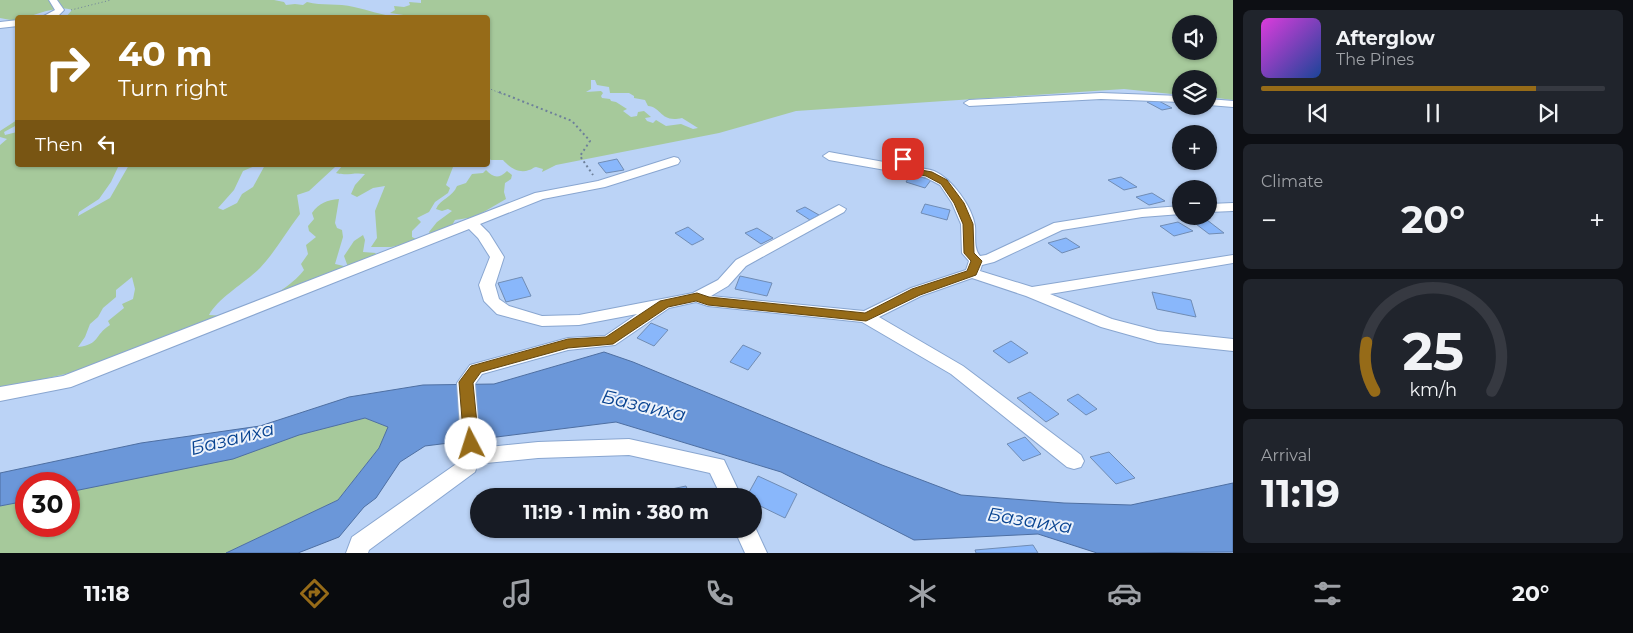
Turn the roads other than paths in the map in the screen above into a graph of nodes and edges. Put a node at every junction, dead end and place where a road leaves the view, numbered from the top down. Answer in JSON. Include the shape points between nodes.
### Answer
{"nodes":[{"id":1,"x":53,"y":0,"type":"edge"},
{"id":2,"x":54,"y":15,"type":"edge"},
{"id":3,"x":15,"y":23,"type":"edge"},
{"id":4,"x":0,"y":25,"type":"edge"},
{"id":5,"x":1172,"y":98,"type":"edge"},
{"id":6,"x":969,"y":103,"type":"dead end"},
{"id":7,"x":1217,"y":103,"type":"edge"},
{"id":8,"x":1233,"y":104,"type":"edge"},
{"id":9,"x":905,"y":149,"type":"dead end"},
{"id":10,"x":828,"y":156,"type":"dead end"},
{"id":11,"x":674,"y":160,"type":"dead end"},
{"id":12,"x":900,"y":168,"type":"junction"},
{"id":13,"x":1233,"y":207,"type":"edge"},
{"id":14,"x":1217,"y":208,"type":"edge"},
{"id":15,"x":839,"y":209,"type":"dead end"},
{"id":16,"x":1172,"y":211,"type":"edge"},
{"id":17,"x":471,"y":223,"type":"junction"},
{"id":18,"x":1233,"y":259,"type":"edge"},
{"id":19,"x":974,"y":267,"type":"junction"},
{"id":20,"x":1031,"y":292,"type":"junction"},
{"id":21,"x":697,"y":297,"type":"junction"},
{"id":22,"x":664,"y":304,"type":"junction"},
{"id":23,"x":866,"y":317,"type":"junction"},
{"id":24,"x":1233,"y":345,"type":"edge"},
{"id":25,"x":0,"y":394,"type":"edge"},
{"id":26,"x":471,"y":444,"type":"junction"},
{"id":27,"x":1074,"y":462,"type":"dead end"},
{"id":28,"x":727,"y":488,"type":"edge"},
{"id":29,"x":750,"y":538,"type":"edge"},
{"id":30,"x":357,"y":553,"type":"edge"},
{"id":31,"x":756,"y":553,"type":"edge"}],
"edges":[{"from":1,"to":2,"type":"street","via":[[60,10]]},
{"from":3,"to":4,"type":"street"},
{"from":5,"to":6,"type":"street","via":[[1138,95]]},
{"from":7,"to":8,"type":"street"},
{"from":9,"to":12,"type":"street"},
{"from":10,"to":12,"type":"street"},
{"from":11,"to":17,"type":"street","via":[[600,184],[540,196]]},
{"from":12,"to":19,"type":"street","via":[[929,174],[944,182],[959,203],[968,224],[969,253]]},
{"from":13,"to":14,"type":"street"},
{"from":15,"to":21,"type":"street","via":[[740,262],[723,283]]},
{"from":16,"to":19,"type":"street","via":[[1066,224]]},
{"from":17,"to":22,"type":"street","via":[[497,257],[488,285],[492,300],[503,310],[542,321],[579,320]]},
{"from":17,"to":25,"type":"street","via":[[65,382]]},
{"from":18,"to":20,"type":"street"},
{"from":19,"to":20,"type":"street"},
{"from":19,"to":23,"type":"street"},
{"from":20,"to":24,"type":"street","via":[[1107,323],[1158,338]]},
{"from":21,"to":22,"type":"street"},
{"from":21,"to":23,"type":"street","via":[[708,301]]},
{"from":22,"to":26,"type":"street","via":[[609,341],[568,344],[476,369],[466,382]]},
{"from":23,"to":27,"type":"street","via":[[957,370]]},
{"from":26,"to":28,"type":"street","via":[[486,454],[629,447],[717,466]]},
{"from":26,"to":30,"type":"street","via":[[468,466],[360,544]]},
{"from":29,"to":31,"type":"street"}]}
